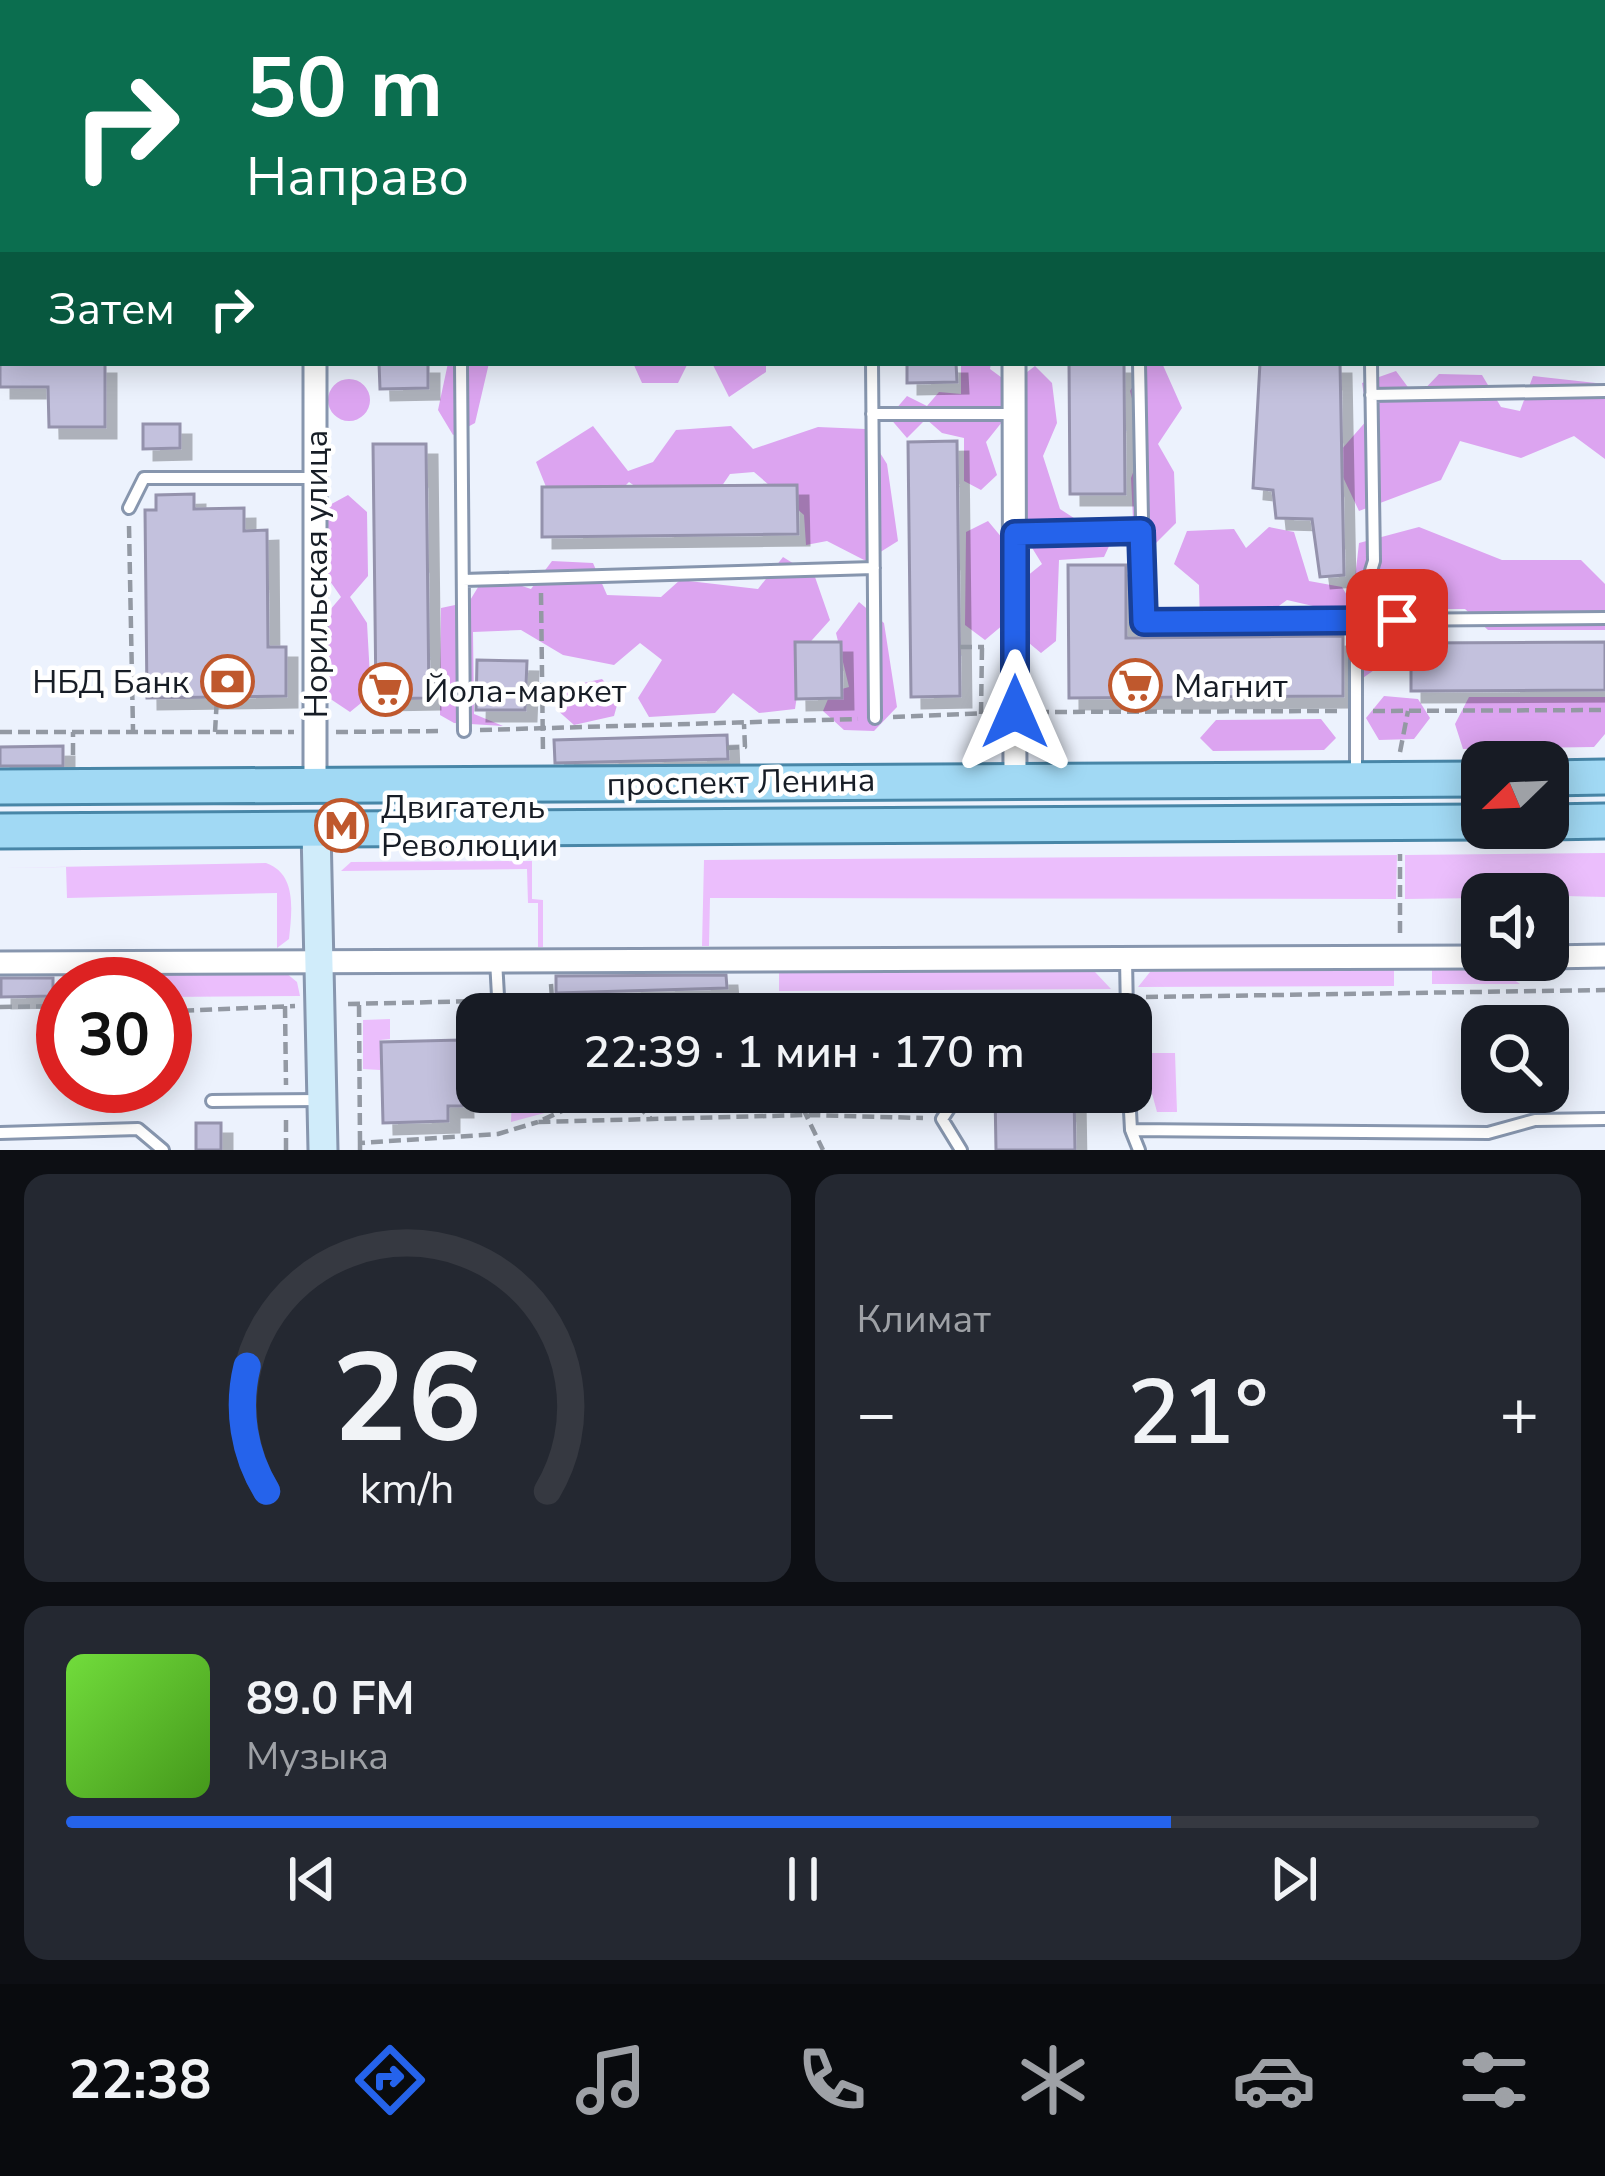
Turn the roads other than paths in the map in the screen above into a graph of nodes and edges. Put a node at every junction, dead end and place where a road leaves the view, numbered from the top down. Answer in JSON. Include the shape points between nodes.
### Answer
{"nodes":[{"id":1,"x":315,"y":366,"type":"edge"},
{"id":2,"x":461,"y":366,"type":"edge"},
{"id":3,"x":872,"y":366,"type":"edge"},
{"id":4,"x":1014,"y":366,"type":"edge"},
{"id":5,"x":1139,"y":366,"type":"edge"},
{"id":6,"x":1371,"y":366,"type":"edge"},
{"id":7,"x":1605,"y":391,"type":"edge"},
{"id":8,"x":1371,"y":395,"type":"junction"},
{"id":9,"x":872,"y":414,"type":"junction"},
{"id":10,"x":1014,"y":414,"type":"junction"},
{"id":11,"x":315,"y":478,"type":"junction"},
{"id":12,"x":129,"y":508,"type":"road end"},
{"id":13,"x":1141,"y":531,"type":"junction"},
{"id":14,"x":1015,"y":534,"type":"junction"},
{"id":15,"x":874,"y":568,"type":"junction"},
{"id":16,"x":463,"y":580,"type":"junction"},
{"id":17,"x":1605,"y":618,"type":"edge"},
{"id":18,"x":1356,"y":620,"type":"junction"},
{"id":19,"x":875,"y":718,"type":"road end"},
{"id":20,"x":464,"y":730,"type":"road end"},
{"id":21,"x":1605,"y":777,"type":"edge"},
{"id":22,"x":1015,"y":778,"type":"junction"},
{"id":23,"x":1461,"y":778,"type":"edge"},
{"id":24,"x":1569,"y":778,"type":"edge"},
{"id":25,"x":1356,"y":779,"type":"junction"},
{"id":26,"x":315,"y":785,"type":"junction"},
{"id":27,"x":0,"y":787,"type":"edge"},
{"id":28,"x":1605,"y":821,"type":"edge"},
{"id":29,"x":1461,"y":822,"type":"edge"},
{"id":30,"x":1569,"y":822,"type":"edge"},
{"id":31,"x":316,"y":829,"type":"junction"},
{"id":32,"x":0,"y":831,"type":"edge"},
{"id":33,"x":1605,"y":956,"type":"edge"},
{"id":34,"x":1461,"y":957,"type":"edge"},
{"id":35,"x":1569,"y":957,"type":"edge"},
{"id":36,"x":318,"y":959,"type":"junction"},
{"id":37,"x":1126,"y":959,"type":"junction"},
{"id":38,"x":496,"y":960,"type":"junction"},
{"id":39,"x":0,"y":963,"type":"edge"},
{"id":40,"x":498,"y":993,"type":"edge"},
{"id":41,"x":1126,"y":993,"type":"edge"},
{"id":42,"x":323,"y":1100,"type":"junction"},
{"id":43,"x":212,"y":1101,"type":"dead end"},
{"id":44,"x":946,"y":1113,"type":"edge"},
{"id":45,"x":1130,"y":1113,"type":"edge"},
{"id":46,"x":1605,"y":1119,"type":"edge"},
{"id":47,"x":1130,"y":1130,"type":"junction"},
{"id":48,"x":1488,"y":1132,"type":"junction"},
{"id":49,"x":0,"y":1133,"type":"edge"},
{"id":50,"x":163,"y":1150,"type":"edge"},
{"id":51,"x":323,"y":1150,"type":"edge"},
{"id":52,"x":962,"y":1150,"type":"edge"},
{"id":53,"x":1139,"y":1150,"type":"edge"},
{"id":54,"x":1489,"y":1150,"type":"edge"}],
"edges":[{"from":1,"to":11,"type":"street","name":"Норильская улица"},
{"from":2,"to":16,"type":"lane"},
{"from":3,"to":9,"type":"lane"},
{"from":4,"to":10,"type":"street"},
{"from":5,"to":13,"type":"lane"},
{"from":6,"to":8,"type":"lane"},
{"from":7,"to":8,"type":"lane"},
{"from":8,"to":18,"type":"lane","via":[[1374,561]]},
{"from":9,"to":10,"type":"lane"},
{"from":9,"to":15,"type":"lane"},
{"from":10,"to":14,"type":"street"},
{"from":11,"to":12,"type":"lane","via":[[144,478]]},
{"from":11,"to":26,"type":"street","name":"Норильская улица"},
{"from":13,"to":14,"type":"lane"},
{"from":13,"to":18,"type":"lane","via":[[1144,622]]},
{"from":14,"to":22,"type":"street"},
{"from":15,"to":16,"type":"lane"},
{"from":15,"to":19,"type":"lane"},
{"from":16,"to":20,"type":"lane"},
{"from":17,"to":18,"type":"lane"},
{"from":18,"to":25,"type":"lane"},
{"from":21,"to":24,"type":"main road"},
{"from":22,"to":25,"type":"main road","name":"проспект Ленина"},
{"from":22,"to":26,"type":"main road","name":"проспект Ленина"},
{"from":23,"to":25,"type":"main road","name":"проспект Ленина"},
{"from":26,"to":27,"type":"main road","name":"проспект Ленина"},
{"from":28,"to":30,"type":"main road"},
{"from":29,"to":31,"type":"main road","name":"проспект Ленина"},
{"from":31,"to":32,"type":"main road","name":"проспект Ленина"},
{"from":31,"to":36,"type":"street"},
{"from":33,"to":35,"type":"street"},
{"from":34,"to":37,"type":"street"},
{"from":36,"to":38,"type":"street"},
{"from":36,"to":39,"type":"street"},
{"from":36,"to":42,"type":"street"},
{"from":37,"to":38,"type":"street"},
{"from":37,"to":41,"type":"lane"},
{"from":38,"to":40,"type":"lane"},
{"from":42,"to":43,"type":"lane"},
{"from":42,"to":51,"type":"street"},
{"from":44,"to":52,"type":"lane","via":[[942,1119]]},
{"from":45,"to":47,"type":"lane"},
{"from":46,"to":48,"type":"lane","via":[[1534,1120]]},
{"from":47,"to":48,"type":"lane"},
{"from":47,"to":53,"type":"lane"},
{"from":48,"to":54,"type":"lane"},
{"from":49,"to":50,"type":"lane","via":[[138,1129]]}]}
